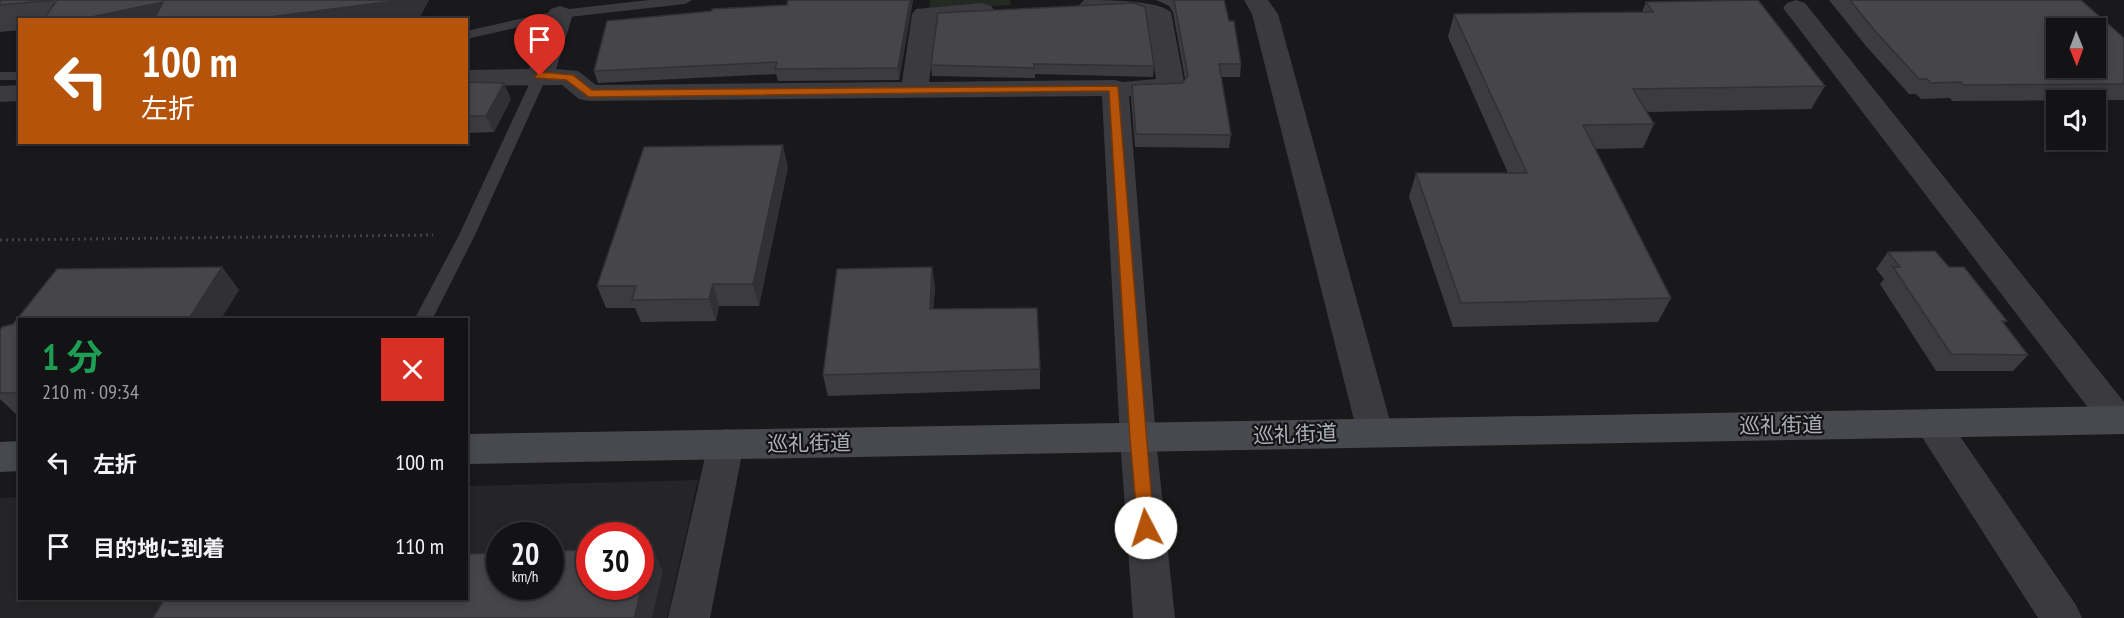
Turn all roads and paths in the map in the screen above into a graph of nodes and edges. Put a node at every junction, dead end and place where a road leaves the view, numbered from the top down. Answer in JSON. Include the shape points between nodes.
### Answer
{"nodes":[{"id":1,"x":685,"y":0,"type":"edge"},
{"id":2,"x":1256,"y":0,"type":"edge"},
{"id":3,"x":1066,"y":7,"type":"edge"},
{"id":4,"x":1796,"y":8,"type":"dead end"},
{"id":5,"x":1007,"y":10,"type":"edge"},
{"id":6,"x":560,"y":14,"type":"junction"},
{"id":7,"x":468,"y":35,"type":"edge"},
{"id":8,"x":0,"y":76,"type":"edge"},
{"id":9,"x":18,"y":76,"type":"edge"},
{"id":10,"x":540,"y":76,"type":"junction"},
{"id":11,"x":468,"y":78,"type":"edge"},
{"id":12,"x":1114,"y":88,"type":"junction"},
{"id":13,"x":914,"y":90,"type":"junction"},
{"id":14,"x":18,"y":93,"type":"edge"},
{"id":15,"x":0,"y":94,"type":"edge"},
{"id":16,"x":467,"y":235,"type":"junction"},
{"id":17,"x":0,"y":240,"type":"edge"},
{"id":18,"x":424,"y":318,"type":"edge"},
{"id":19,"x":2121,"y":420,"type":"edge"},
{"id":20,"x":1931,"y":423,"type":"junction"},
{"id":21,"x":1375,"y":432,"type":"junction"},
{"id":22,"x":1138,"y":439,"type":"junction"},
{"id":23,"x":726,"y":444,"type":"junction"},
{"id":24,"x":468,"y":448,"type":"edge"},
{"id":25,"x":18,"y":456,"type":"edge"},
{"id":26,"x":0,"y":457,"type":"edge"},
{"id":27,"x":689,"y":618,"type":"edge"},
{"id":28,"x":1154,"y":618,"type":"edge"},
{"id":29,"x":2061,"y":618,"type":"edge"}],
"edges":[{"from":1,"to":6,"type":"lane"},
{"from":2,"to":21,"type":"street","via":[[1266,14]]},
{"from":3,"to":12,"type":"street","via":[[1137,3],[1158,12],[1171,87]]},
{"from":4,"to":19,"type":"street"},
{"from":5,"to":13,"type":"street","via":[[925,14]]},
{"from":6,"to":7,"type":"lane"},
{"from":6,"to":10,"type":"street"},
{"from":8,"to":9,"type":"lane"},
{"from":10,"to":11,"type":"street"},
{"from":10,"to":13,"type":"street","via":[[569,77],[589,93]]},
{"from":10,"to":16,"type":"lane"},
{"from":12,"to":13,"type":"street"},
{"from":12,"to":22,"type":"street"},
{"from":14,"to":15,"type":"street"},
{"from":16,"to":17,"type":"path"},
{"from":16,"to":18,"type":"lane"},
{"from":19,"to":20,"type":"street","name":"巡礼街道"},
{"from":20,"to":21,"type":"street","name":"巡礼街道"},
{"from":20,"to":29,"type":"street"},
{"from":21,"to":22,"type":"street","name":"巡礼街道"},
{"from":22,"to":23,"type":"street","name":"巡礼街道"},
{"from":22,"to":28,"type":"street"},
{"from":23,"to":24,"type":"street","name":"巡礼街道"},
{"from":23,"to":27,"type":"street"},
{"from":25,"to":26,"type":"street"}]}
